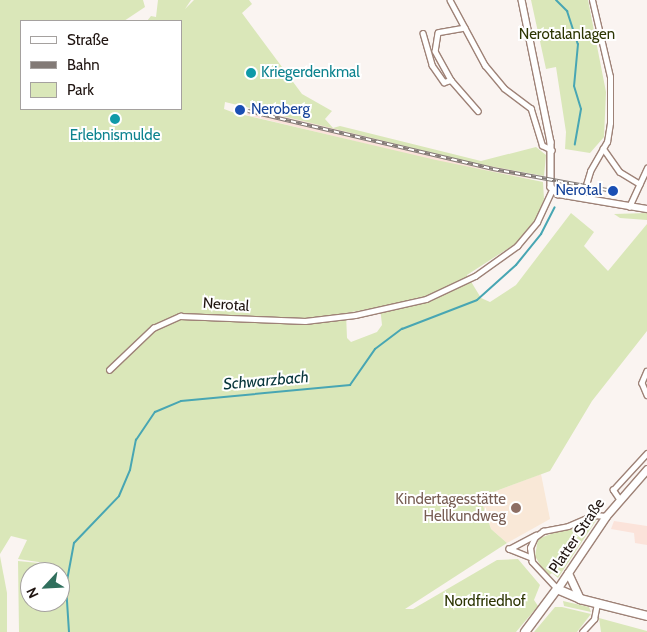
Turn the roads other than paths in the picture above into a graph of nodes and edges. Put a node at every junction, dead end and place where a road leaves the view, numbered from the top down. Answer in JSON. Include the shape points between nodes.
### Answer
{"nodes":[{"id":1,"x":450,"y":0,"type":"edge"},
{"id":2,"x":522,"y":0,"type":"edge"},
{"id":3,"x":592,"y":0,"type":"edge"},
{"id":4,"x":465,"y":28,"type":"junction"},
{"id":5,"x":423,"y":33,"type":"dead end"},
{"id":6,"x":451,"y":80,"type":"junction"},
{"id":7,"x":478,"y":111,"type":"dead end"},
{"id":8,"x":604,"y":148,"type":"junction"},
{"id":9,"x":552,"y":150,"type":"junction"},
{"id":10,"x":647,"y":168,"type":"edge"},
{"id":11,"x":640,"y":184,"type":"junction"},
{"id":12,"x":552,"y":190,"type":"junction"},
{"id":13,"x":582,"y":198,"type":"junction"},
{"id":14,"x":629,"y":207,"type":"junction"},
{"id":15,"x":647,"y":209,"type":"edge"},
{"id":16,"x":108,"y":370,"type":"dead end"},
{"id":17,"x":647,"y":371,"type":"edge"},
{"id":18,"x":647,"y":396,"type":"edge"},
{"id":19,"x":647,"y":453,"type":"edge"},
{"id":20,"x":647,"y":469,"type":"edge"},
{"id":21,"x":619,"y":500,"type":"junction"},
{"id":22,"x":606,"y":516,"type":"junction"},
{"id":23,"x":538,"y":534,"type":"junction"},
{"id":24,"x":531,"y":558,"type":"junction"},
{"id":25,"x":568,"y":573,"type":"junction"},
{"id":26,"x":557,"y":589,"type":"junction"},
{"id":27,"x":580,"y":599,"type":"junction"},
{"id":28,"x":597,"y":603,"type":"junction"},
{"id":29,"x":647,"y":616,"type":"edge"},
{"id":30,"x":525,"y":632,"type":"edge"},
{"id":31,"x":582,"y":632,"type":"edge"}],
"edges":[{"from":1,"to":4,"type":"street"},
{"from":2,"to":9,"type":"street","name":"Nerotal"},
{"from":3,"to":8,"type":"street","via":[[611,87],[610,131]]},
{"from":4,"to":6,"type":"street","via":[[443,31],[435,36],[436,56]]},
{"from":4,"to":9,"type":"street","via":[[489,72],[533,110],[542,146]]},
{"from":5,"to":6,"type":"street","via":[[432,66],[444,82]]},
{"from":6,"to":7,"type":"street"},
{"from":8,"to":11,"type":"street","via":[[620,172]]},
{"from":8,"to":13,"type":"street","via":[[590,172]]},
{"from":9,"to":12,"type":"street","name":"Nerotal","via":[[549,182]]},
{"from":10,"to":11,"type":"street"},
{"from":11,"to":14,"type":"street"},
{"from":12,"to":13,"type":"street"},
{"from":12,"to":16,"type":"street","name":"Nerotal","via":[[537,222],[522,242],[475,276],[426,299],[355,315],[305,321],[180,316],[153,328]]},
{"from":13,"to":14,"type":"street"},
{"from":14,"to":15,"type":"street"},
{"from":17,"to":18,"type":"street","via":[[642,383]]},
{"from":19,"to":21,"type":"street","name":"Platter Straße","via":[[613,490]]},
{"from":20,"to":21,"type":"main road","name":"Platter Straße"},
{"from":21,"to":22,"type":"main road","name":"Platter Straße"},
{"from":22,"to":23,"type":"street","via":[[594,515]]},
{"from":22,"to":25,"type":"main road","name":"Platter Straße"},
{"from":23,"to":24,"type":"street","via":[[531,545]]},
{"from":23,"to":24,"type":"street","via":[[509,549]]},
{"from":24,"to":26,"type":"street"},
{"from":25,"to":26,"type":"main road","name":"Platter Straße"},
{"from":25,"to":27,"type":"main road"},
{"from":26,"to":27,"type":"main road"},
{"from":26,"to":30,"type":"main road"},
{"from":27,"to":28,"type":"main road"},
{"from":28,"to":29,"type":"main road"},
{"from":28,"to":31,"type":"street","via":[[593,621]]}]}
